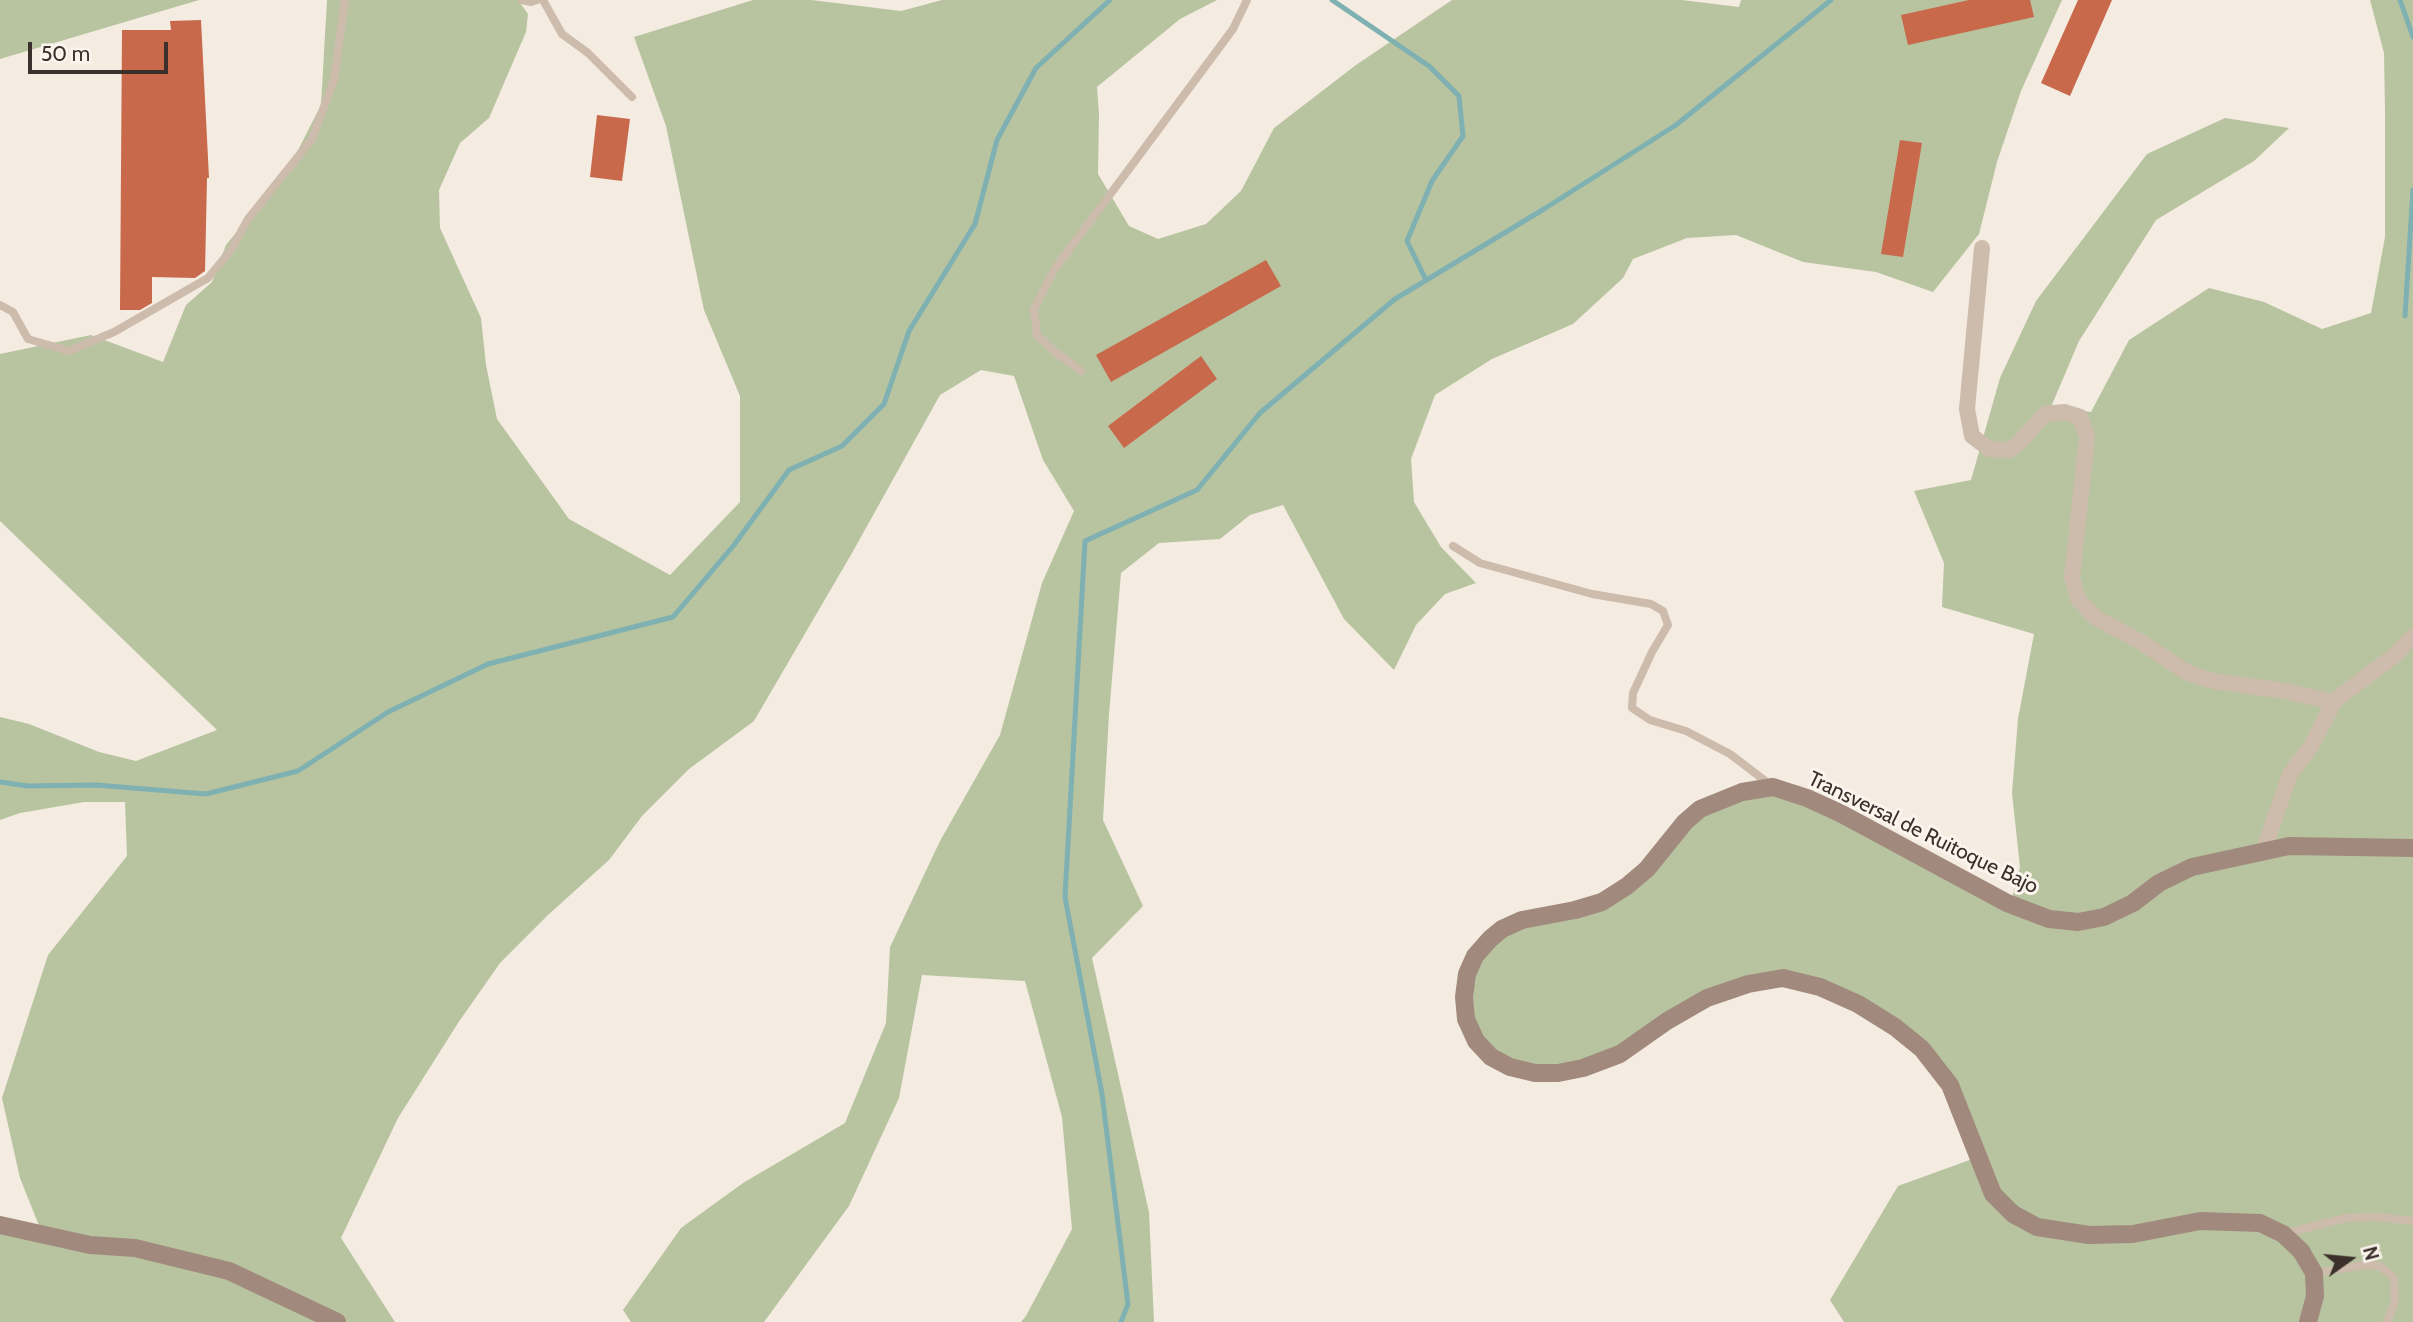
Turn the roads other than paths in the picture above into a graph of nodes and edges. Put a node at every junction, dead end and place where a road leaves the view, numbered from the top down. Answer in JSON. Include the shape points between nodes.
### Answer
{"nodes":[{"id":1,"x":345,"y":0,"type":"edge"},
{"id":2,"x":522,"y":0,"type":"edge"},
{"id":3,"x":537,"y":0,"type":"edge"},
{"id":4,"x":543,"y":0,"type":"edge"},
{"id":5,"x":1247,"y":0,"type":"edge"},
{"id":6,"x":632,"y":97,"type":"dead end"},
{"id":7,"x":1982,"y":248,"type":"dead end"},
{"id":8,"x":0,"y":305,"type":"edge"},
{"id":9,"x":1081,"y":371,"type":"dead end"},
{"id":10,"x":1453,"y":546,"type":"dead end"},
{"id":11,"x":2413,"y":636,"type":"edge"},
{"id":12,"x":2334,"y":702,"type":"junction"},
{"id":13,"x":1773,"y":787,"type":"junction"},
{"id":14,"x":2413,"y":848,"type":"edge"},
{"id":15,"x":2263,"y":852,"type":"junction"},
{"id":16,"x":2413,"y":1221,"type":"edge"},
{"id":17,"x":0,"y":1225,"type":"edge"},
{"id":18,"x":2283,"y":1234,"type":"junction"},
{"id":19,"x":2314,"y":1273,"type":"junction"},
{"id":20,"x":337,"y":1322,"type":"edge"},
{"id":21,"x":2308,"y":1322,"type":"edge"},
{"id":22,"x":2387,"y":1322,"type":"edge"}],
"edges":[{"from":1,"to":8,"type":"lane","via":[[334,80],[312,139],[208,278],[114,332],[69,351],[29,340],[13,312]]},
{"from":2,"to":3,"type":"lane"},
{"from":4,"to":6,"type":"lane","via":[[562,34]]},
{"from":5,"to":9,"type":"lane","via":[[1233,29],[1054,270],[1034,309],[1037,334]]},
{"from":7,"to":12,"type":"street","via":[[1967,409],[1972,436],[1989,449],[2010,450],[2045,414],[2064,412],[2080,417],[2087,437],[2072,577],[2078,599],[2096,618],[2188,673]]},
{"from":10,"to":13,"type":"lane","via":[[1480,563],[1592,594],[1651,604],[1663,611],[1668,625],[1633,693],[1632,708],[1730,754]]},
{"from":11,"to":12,"type":"street"},
{"from":12,"to":15,"type":"street","via":[[2290,774]]},
{"from":13,"to":15,"type":"street","name":"Transversal de Ruitoque Bajo","via":[[1807,798],[2007,903],[2049,919],[2078,922],[2104,917],[2192,867]]},
{"from":13,"to":18,"type":"street","name":"Transversal de Ruitoque Bajo","via":[[1742,792],[1700,809],[1647,869],[1602,902],[1522,920],[1490,939],[1475,956],[1464,997],[1465,1019],[1476,1041],[1491,1057],[1510,1067],[1535,1073],[1583,1068],[1620,1054],[1707,998],[1783,978],[1820,987],[1858,1004],[1922,1049],[1950,1085],[1993,1194],[2012,1214],[2037,1227],[2133,1234],[2220,1220],[2260,1223]]},
{"from":14,"to":15,"type":"street","name":"Transversal de Ruitoque Bajo","via":[[2315,845]]},
{"from":16,"to":18,"type":"lane","via":[[2346,1218]]},
{"from":17,"to":20,"type":"street","via":[[90,1245],[135,1248],[229,1271]]},
{"from":18,"to":19,"type":"street","name":"Transversal de Ruitoque Bajo","via":[[2301,1251]]},
{"from":19,"to":21,"type":"street","via":[[2315,1296]]},
{"from":19,"to":22,"type":"lane","via":[[2380,1265],[2394,1278],[2395,1301]]}]}
